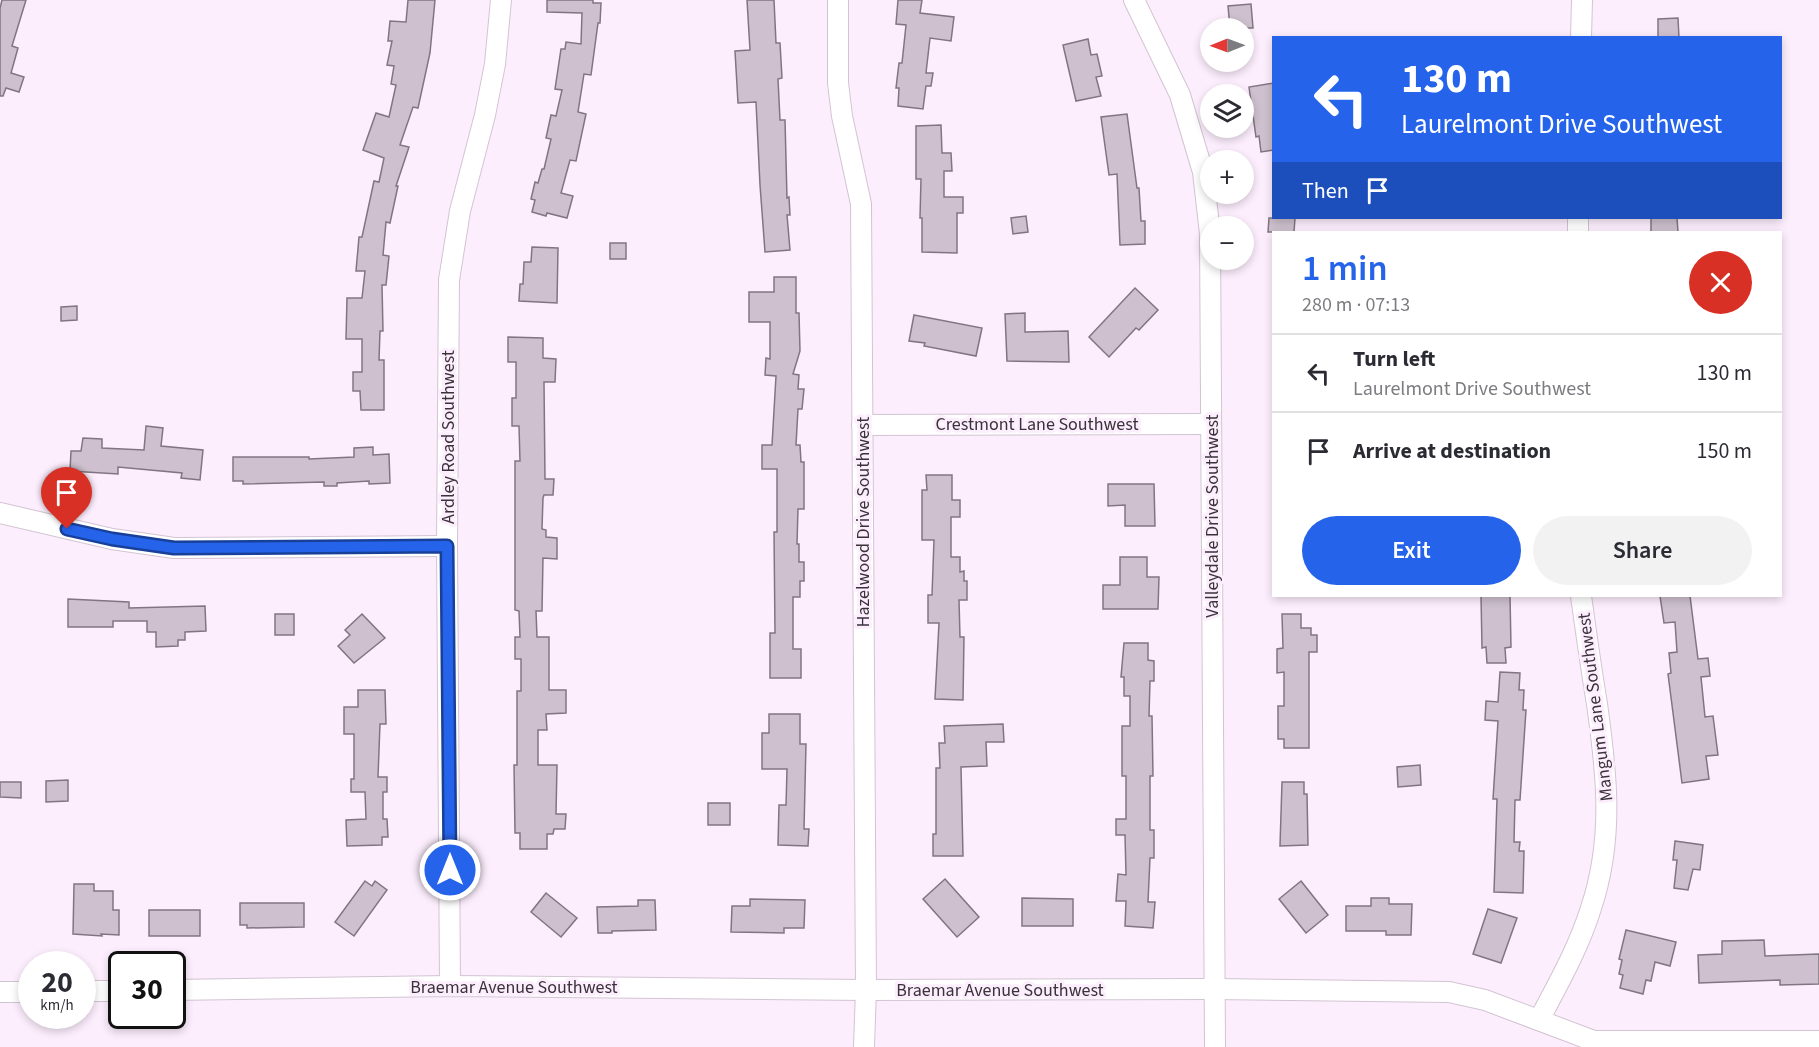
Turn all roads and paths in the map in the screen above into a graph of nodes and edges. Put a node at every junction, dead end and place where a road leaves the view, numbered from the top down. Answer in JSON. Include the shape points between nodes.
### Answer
{"nodes":[{"id":1,"x":501,"y":0,"type":"edge"},
{"id":2,"x":838,"y":0,"type":"edge"},
{"id":3,"x":1134,"y":0,"type":"edge"},
{"id":4,"x":1582,"y":0,"type":"edge"},
{"id":5,"x":1581,"y":36,"type":"edge"},
{"id":6,"x":1211,"y":424,"type":"junction"},
{"id":7,"x":862,"y":425,"type":"junction"},
{"id":8,"x":0,"y":513,"type":"edge"},
{"id":9,"x":447,"y":546,"type":"junction"},
{"id":10,"x":1581,"y":597,"type":"edge"},
{"id":11,"x":450,"y":986,"type":"junction"},
{"id":12,"x":1215,"y":989,"type":"junction"},
{"id":13,"x":186,"y":990,"type":"edge"},
{"id":14,"x":866,"y":990,"type":"junction"},
{"id":15,"x":0,"y":992,"type":"edge"},
{"id":16,"x":18,"y":992,"type":"edge"},
{"id":17,"x":1539,"y":1020,"type":"junction"},
{"id":18,"x":1819,"y":1041,"type":"edge"},
{"id":19,"x":864,"y":1047,"type":"edge"},
{"id":20,"x":1215,"y":1047,"type":"edge"}],
"edges":[{"from":1,"to":9,"type":"street","name":"Ardley Road Southwest","via":[[495,64],[460,211],[449,280]]},
{"from":2,"to":7,"type":"street","name":"Hazelwood Drive Southwest","via":[[838,83],[861,204]]},
{"from":3,"to":6,"type":"street","name":"Valleydale Drive Southwest","via":[[1180,94],[1203,172],[1210,234]]},
{"from":4,"to":5,"type":"street"},
{"from":6,"to":7,"type":"street","name":"Crestmont Lane Southwest"},
{"from":6,"to":12,"type":"street","name":"Valleydale Drive Southwest"},
{"from":7,"to":14,"type":"street","name":"Hazelwood Drive Southwest"},
{"from":8,"to":9,"type":"street","via":[[112,539],[174,548]]},
{"from":9,"to":11,"type":"street","name":"Ardley Road Southwest"},
{"from":10,"to":17,"type":"street","name":"Mangum Lane Southwest","via":[[1606,769],[1604,859],[1592,908]]},
{"from":11,"to":13,"type":"street","name":"Braemar Avenue Southwest"},
{"from":11,"to":14,"type":"street","name":"Braemar Avenue Southwest"},
{"from":12,"to":14,"type":"street","name":"Braemar Avenue Southwest"},
{"from":12,"to":17,"type":"street","name":"Braemar Avenue Southwest","via":[[1449,992],[1485,999]]},
{"from":12,"to":20,"type":"street","name":"Valleydale Drive Southwest"},
{"from":14,"to":19,"type":"street","name":"Hazelwood Drive Southwest"},
{"from":15,"to":16,"type":"street"},
{"from":17,"to":18,"type":"street","name":"Braemar Avenue Southwest","via":[[1594,1041]]}]}
